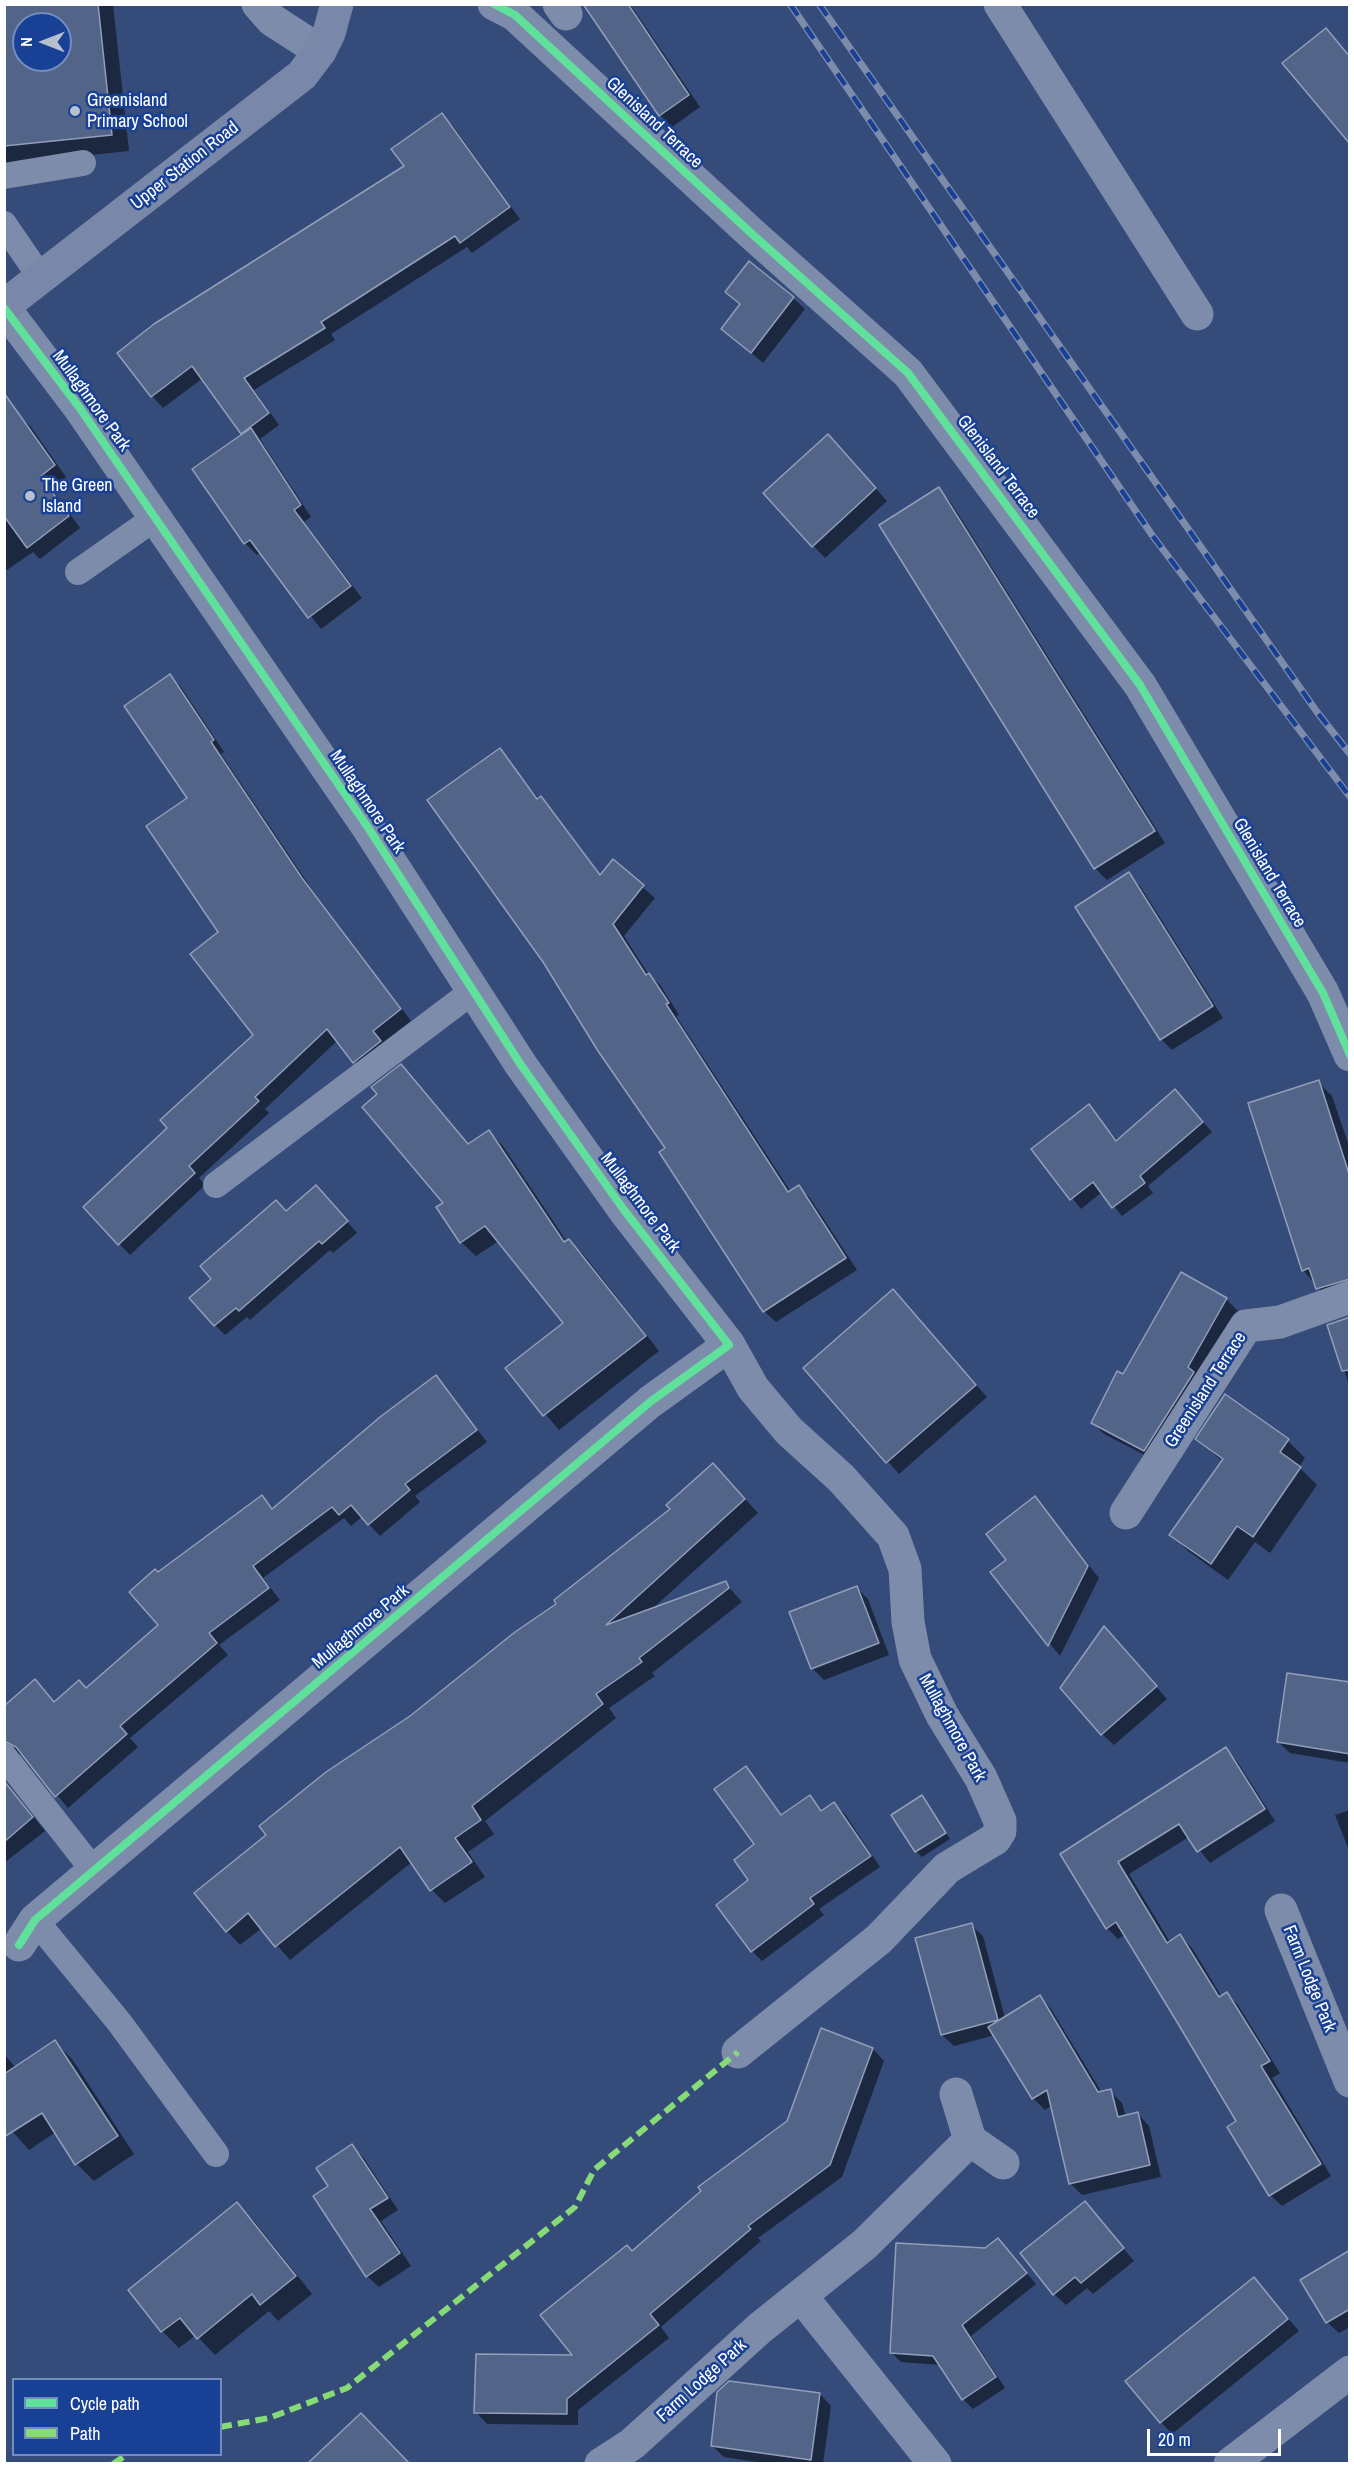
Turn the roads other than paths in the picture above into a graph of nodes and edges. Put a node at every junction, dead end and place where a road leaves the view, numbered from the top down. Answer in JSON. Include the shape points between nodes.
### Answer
{"nodes":[{"id":1,"x":258,"y":4,"type":"edge"},
{"id":2,"x":337,"y":4,"type":"edge"},
{"id":3,"x":494,"y":4,"type":"edge"},
{"id":4,"x":1000,"y":4,"type":"edge"},
{"id":5,"x":320,"y":51,"type":"junction"},
{"id":6,"x":83,"y":163,"type":"dead end"},
{"id":7,"x":4,"y":176,"type":"edge"},
{"id":8,"x":4,"y":224,"type":"edge"},
{"id":9,"x":41,"y":278,"type":"junction"},
{"id":10,"x":4,"y":307,"type":"edge"},
{"id":11,"x":1197,"y":314,"type":"dead end"},
{"id":12,"x":154,"y":518,"type":"junction"},
{"id":13,"x":78,"y":572,"type":"dead end"},
{"id":14,"x":473,"y":991,"type":"junction"},
{"id":15,"x":1350,"y":1056,"type":"edge"},
{"id":16,"x":216,"y":1185,"type":"dead end"},
{"id":17,"x":1350,"y":1297,"type":"edge"},
{"id":18,"x":729,"y":1345,"type":"junction"},
{"id":19,"x":1126,"y":1513,"type":"dead end"},
{"id":20,"x":4,"y":1756,"type":"edge"},
{"id":21,"x":94,"y":1871,"type":"junction"},
{"id":22,"x":1281,"y":1910,"type":"dead end"},
{"id":23,"x":27,"y":1933,"type":"joint"},
{"id":24,"x":738,"y":2052,"type":"dead end"},
{"id":25,"x":1350,"y":2081,"type":"edge"},
{"id":26,"x":956,"y":2094,"type":"dead end"},
{"id":27,"x":970,"y":2140,"type":"junction"},
{"id":28,"x":216,"y":2154,"type":"dead end"},
{"id":29,"x":1003,"y":2163,"type":"dead end"},
{"id":30,"x":801,"y":2296,"type":"junction"},
{"id":31,"x":1350,"y":2372,"type":"edge"},
{"id":32,"x":601,"y":2463,"type":"edge"},
{"id":33,"x":935,"y":2463,"type":"edge"},
{"id":34,"x":1230,"y":2463,"type":"edge"}],
"edges":[{"from":1,"to":5,"type":"street","via":[[272,20]]},
{"from":2,"to":5,"type":"main road","name":"Upper Station Road"},
{"from":3,"to":15,"type":"street","name":"Glenisland Terrace","via":[[515,15],[908,373],[1140,685],[1323,993]]},
{"from":4,"to":11,"type":"street"},
{"from":5,"to":9,"type":"main road","name":"Upper Station Road","via":[[302,75]]},
{"from":6,"to":7,"type":"lane"},
{"from":8,"to":9,"type":"lane"},
{"from":9,"to":10,"type":"main road","name":"Upper Station Road"},
{"from":10,"to":12,"type":"street","name":"Mullaghmore Park","via":[[79,407]]},
{"from":12,"to":13,"type":"lane"},
{"from":12,"to":14,"type":"street","name":"Mullaghmore Park","via":[[369,829]]},
{"from":14,"to":16,"type":"lane"},
{"from":14,"to":18,"type":"street","name":"Mullaghmore Park","via":[[624,1210]]},
{"from":17,"to":19,"type":"street","name":"Greenisland Terrace","via":[[1280,1322],[1246,1326]]},
{"from":18,"to":21,"type":"street","name":"Mullaghmore Park","via":[[650,1402]]},
{"from":18,"to":24,"type":"street","name":"Mullaghmore Park","via":[[753,1389],[789,1431],[841,1478],[893,1536],[905,1569],[915,1659],[942,1715],[981,1778],[1000,1821],[995,1839],[947,1868],[879,1939]]},
{"from":20,"to":21,"type":"lane"},
{"from":21,"to":23,"type":"street","name":"Mullaghmore Park"},
{"from":22,"to":25,"type":"street","name":"Farm Lodge Park"},
{"from":23,"to":28,"type":"lane","via":[[119,2022]]},
{"from":26,"to":27,"type":"street"},
{"from":27,"to":29,"type":"street"},
{"from":27,"to":30,"type":"street","name":"Farm Lodge Park","via":[[865,2244]]},
{"from":30,"to":32,"type":"street","name":"Farm Lodge Park","via":[[632,2444]]},
{"from":30,"to":33,"type":"street"},
{"from":31,"to":34,"type":"street"}]}
